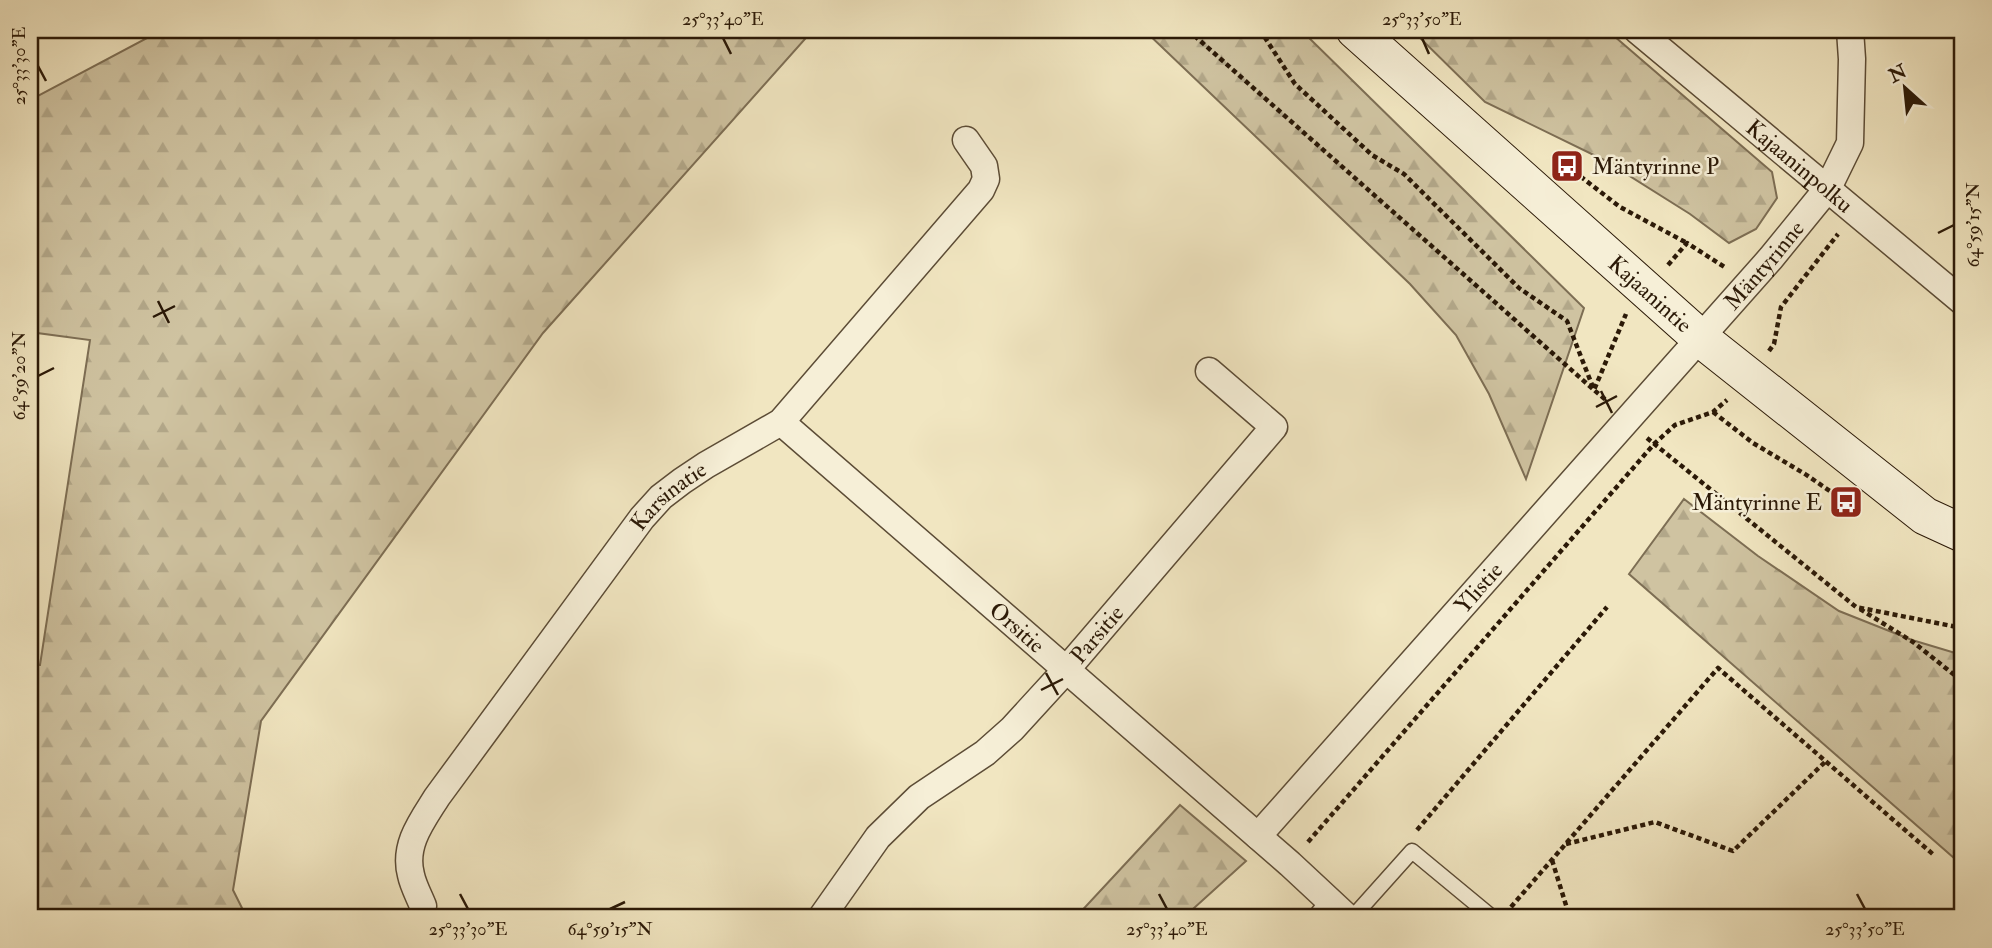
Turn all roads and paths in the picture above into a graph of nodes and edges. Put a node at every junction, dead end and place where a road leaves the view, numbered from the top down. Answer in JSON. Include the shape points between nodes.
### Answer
{"nodes":[{"id":1,"x":1188,"y":30,"type":"edge"},
{"id":2,"x":1260,"y":30,"type":"edge"},
{"id":3,"x":1355,"y":30,"type":"edge"},
{"id":4,"x":1637,"y":30,"type":"edge"},
{"id":5,"x":1850,"y":30,"type":"edge"},
{"id":6,"x":966,"y":140,"type":"dead end"},
{"id":7,"x":1567,"y":166,"type":"dead end"},
{"id":8,"x":1828,"y":188,"type":"junction"},
{"id":9,"x":1856,"y":211,"type":"junction"},
{"id":10,"x":1687,"y":243,"type":"junction"},
{"id":11,"x":1750,"y":282,"type":"junction"},
{"id":12,"x":1647,"y":290,"type":"junction"},
{"id":13,"x":1962,"y":301,"type":"edge"},
{"id":14,"x":1700,"y":338,"type":"junction"},
{"id":15,"x":1209,"y":371,"type":"dead end"},
{"id":16,"x":1750,"y":377,"type":"junction"},
{"id":17,"x":1594,"y":390,"type":"junction"},
{"id":18,"x":1713,"y":412,"type":"junction"},
{"id":19,"x":1628,"y":421,"type":"junction"},
{"id":20,"x":781,"y":422,"type":"junction"},
{"id":21,"x":1654,"y":444,"type":"junction"},
{"id":22,"x":1846,"y":502,"type":"dead end"},
{"id":23,"x":1962,"y":533,"type":"edge"},
{"id":24,"x":1608,"y":607,"type":"dead end"},
{"id":25,"x":1856,"y":607,"type":"junction"},
{"id":26,"x":1962,"y":628,"type":"edge"},
{"id":27,"x":1066,"y":670,"type":"junction"},
{"id":28,"x":1962,"y":681,"type":"edge"},
{"id":29,"x":1825,"y":762,"type":"junction"},
{"id":30,"x":1258,"y":836,"type":"junction"},
{"id":31,"x":1565,"y":844,"type":"junction"},
{"id":32,"x":1412,"y":850,"type":"junction"},
{"id":33,"x":1935,"y":856,"type":"dead end"},
{"id":34,"x":1552,"y":859,"type":"junction"},
{"id":35,"x":1290,"y":864,"type":"junction"},
{"id":36,"x":423,"y":906,"type":"dead end"},
{"id":37,"x":1510,"y":908,"type":"dead end"},
{"id":38,"x":1321,"y":909,"type":"edge"},
{"id":39,"x":821,"y":918,"type":"edge"},
{"id":40,"x":1350,"y":918,"type":"edge"},
{"id":41,"x":1493,"y":918,"type":"edge"},
{"id":42,"x":1570,"y":918,"type":"edge"}],
"edges":[{"from":1,"to":17,"type":"path"},
{"from":2,"to":17,"type":"path","via":[[1295,84],[1372,155],[1404,174],[1519,288],[1567,321]]},
{"from":3,"to":12,"type":"main road","name":"Kajaanintie"},
{"from":4,"to":8,"type":"street","name":"Kajaaninpolku"},
{"from":5,"to":8,"type":"street","name":"Mäntyrinne","via":[[1850,144]]},
{"from":6,"to":20,"type":"street","name":"Karsinatie","via":[[984,166],[986,179],[981,190]]},
{"from":7,"to":10,"type":"path","via":[[1620,207]]},
{"from":8,"to":9,"type":"street","name":"Kajaaninpolku"},
{"from":8,"to":11,"type":"street","name":"Mäntyrinne"},
{"from":9,"to":13,"type":"street","name":"Kajaaninpolku"},
{"from":9,"to":16,"type":"path","via":[[1781,307],[1774,344]]},
{"from":10,"to":11,"type":"path"},
{"from":10,"to":12,"type":"path"},
{"from":11,"to":14,"type":"street","name":"Mäntyrinne"},
{"from":12,"to":14,"type":"main road","name":"Kajaanintie"},
{"from":12,"to":17,"type":"path","via":[[1624,316]]},
{"from":14,"to":16,"type":"main road","name":"Kajaanintie"},
{"from":14,"to":19,"type":"street","name":"Ylistie"},
{"from":15,"to":27,"type":"street","name":"Parsitie","via":[[1274,427]]},
{"from":16,"to":18,"type":"path"},
{"from":16,"to":23,"type":"main road","name":"Kajaanintie","via":[[1925,516]]},
{"from":17,"to":19,"type":"path"},
{"from":18,"to":21,"type":"path","via":[[1675,425]]},
{"from":18,"to":22,"type":"path"},
{"from":19,"to":21,"type":"path"},
{"from":19,"to":30,"type":"street","name":"Ylistie"},
{"from":20,"to":27,"type":"street","name":"Orsitie"},
{"from":20,"to":36,"type":"street","name":"Karsinatie","via":[[682,481],[661,497],[634,529],[415,833],[408,855]]},
{"from":21,"to":25,"type":"path"},
{"from":21,"to":35,"type":"path"},
{"from":24,"to":32,"type":"path","via":[[1413,835]]},
{"from":25,"to":26,"type":"path"},
{"from":25,"to":28,"type":"path","via":[[1913,642]]},
{"from":27,"to":30,"type":"street","name":"Orsitie"},
{"from":27,"to":39,"type":"street","name":"Parsitie","via":[[985,753],[919,797],[878,837]]},
{"from":29,"to":31,"type":"path","via":[[1733,851],[1655,822]]},
{"from":29,"to":31,"type":"path","via":[[1718,668]]},
{"from":29,"to":33,"type":"path"},
{"from":30,"to":35,"type":"street","name":"Orsitie"},
{"from":31,"to":34,"type":"path"},
{"from":32,"to":40,"type":"lane"},
{"from":32,"to":41,"type":"lane"},
{"from":34,"to":37,"type":"path"},
{"from":34,"to":42,"type":"path"},
{"from":35,"to":38,"type":"street","name":"Orsitie"},
{"from":38,"to":40,"type":"street","name":"Orsitie"}]}
